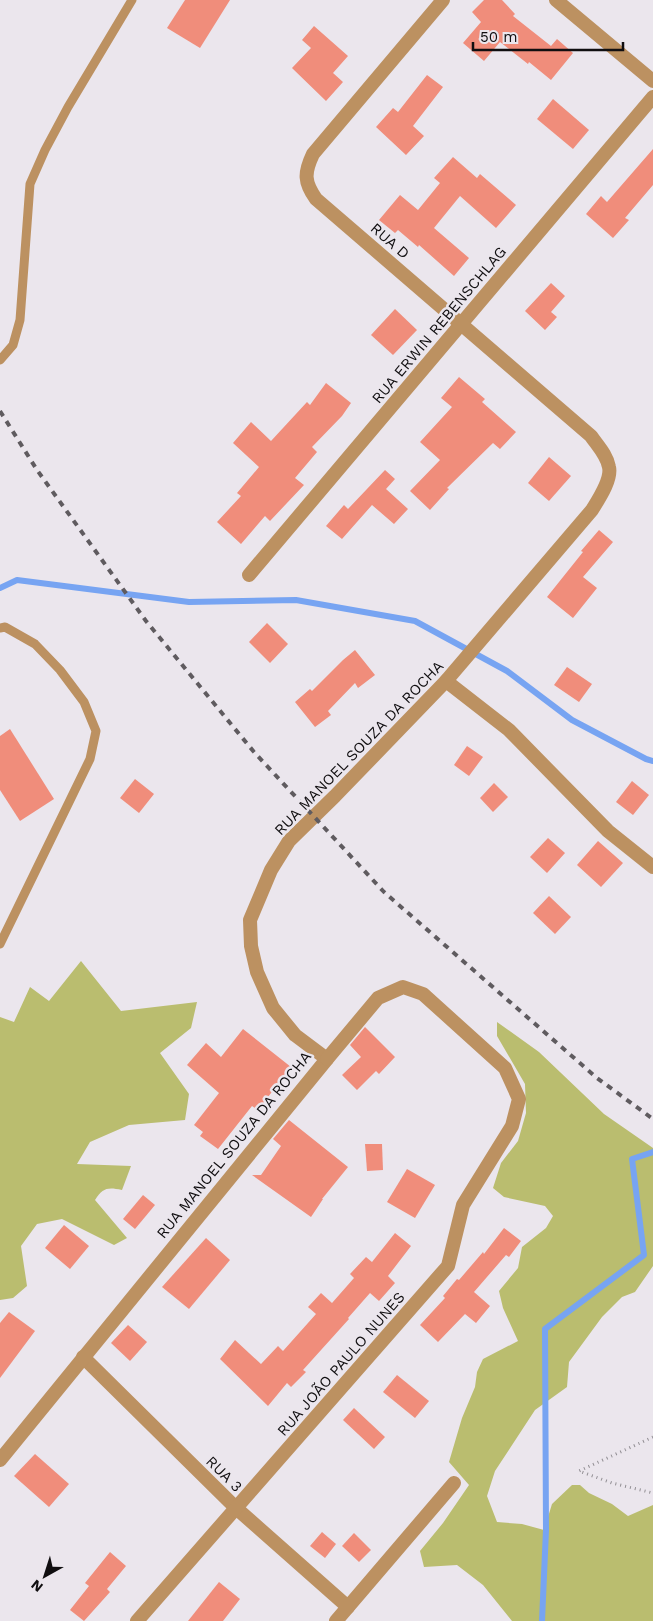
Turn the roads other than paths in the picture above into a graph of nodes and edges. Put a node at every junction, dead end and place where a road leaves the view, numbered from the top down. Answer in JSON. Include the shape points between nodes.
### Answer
{"nodes":[{"id":1,"x":132,"y":0,"type":"edge"},
{"id":2,"x":443,"y":0,"type":"edge"},
{"id":3,"x":556,"y":0,"type":"edge"},
{"id":4,"x":653,"y":81,"type":"edge"},
{"id":5,"x":653,"y":97,"type":"edge"},
{"id":6,"x":461,"y":324,"type":"junction"},
{"id":7,"x":0,"y":360,"type":"edge"},
{"id":8,"x":249,"y":575,"type":"dead end"},
{"id":9,"x":0,"y":628,"type":"edge"},
{"id":10,"x":446,"y":681,"type":"junction"},
{"id":11,"x":653,"y":867,"type":"edge"},
{"id":12,"x":0,"y":944,"type":"edge"},
{"id":13,"x":327,"y":1059,"type":"junction"},
{"id":14,"x":83,"y":1357,"type":"junction"},
{"id":15,"x":0,"y":1460,"type":"edge"},
{"id":16,"x":454,"y":1482,"type":"dead end"},
{"id":17,"x":236,"y":1508,"type":"junction"},
{"id":18,"x":348,"y":1607,"type":"junction"},
{"id":19,"x":137,"y":1621,"type":"edge"},
{"id":20,"x":336,"y":1621,"type":"edge"}],
"edges":[{"from":1,"to":7,"type":"lane","via":[[68,107],[30,184],[20,320],[13,345]]},
{"from":2,"to":6,"type":"street","name":"RUA D","via":[[313,154],[306,177],[308,188],[316,199]]},
{"from":3,"to":4,"type":"street"},
{"from":5,"to":6,"type":"street","name":"RUA ERWIN REBENSCHLAG"},
{"from":6,"to":8,"type":"street","name":"RUA ERWIN REBENSCHLAG"},
{"from":6,"to":10,"type":"street","name":"RUA MANOEL SOUZA DA ROCHA","via":[[591,436],[610,468],[604,490],[592,510]]},
{"from":9,"to":12,"type":"lane","via":[[5,627],[35,644],[48,657],[84,702],[96,731],[90,759]]},
{"from":10,"to":11,"type":"street","via":[[509,730],[608,831]]},
{"from":10,"to":13,"type":"street","name":"RUA MANOEL SOUZA DA ROCHA","via":[[289,841],[271,870],[250,920],[257,972],[273,1008],[295,1035]]},
{"from":13,"to":14,"type":"street","name":"RUA MANOEL SOUZA DA ROCHA"},
{"from":13,"to":17,"type":"street","name":"RUA JOÃO PAULO NUNES","via":[[378,998],[403,987],[423,994],[505,1068],[519,1099],[512,1126],[463,1205],[448,1266]]},
{"from":14,"to":15,"type":"street","name":"RUA MANOEL SOUZA DA ROCHA"},
{"from":14,"to":17,"type":"street","name":"RUA 3"},
{"from":16,"to":18,"type":"street"},
{"from":17,"to":18,"type":"street","name":"RUA 3"},
{"from":17,"to":19,"type":"street","name":"RUA JOÃO PAULO NUNES"},
{"from":18,"to":20,"type":"street"}]}
